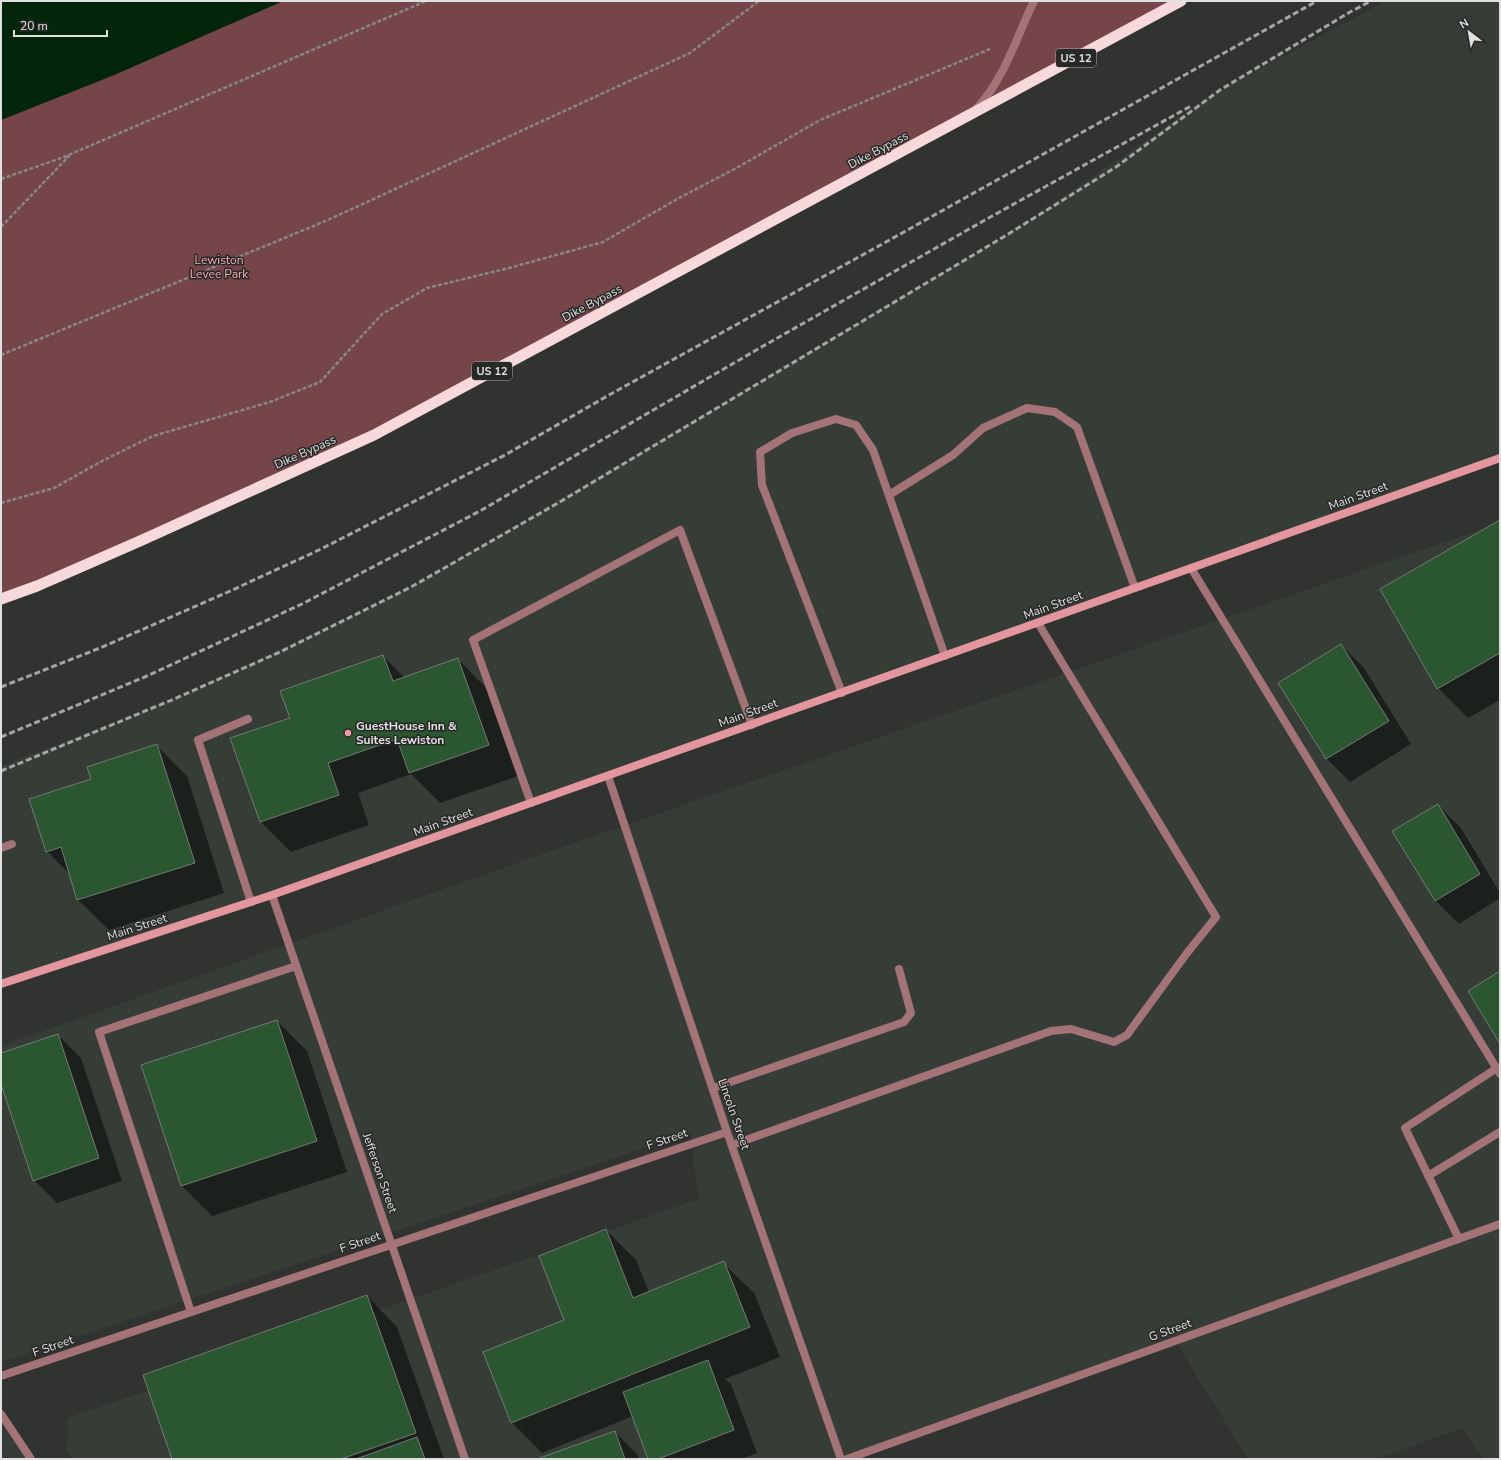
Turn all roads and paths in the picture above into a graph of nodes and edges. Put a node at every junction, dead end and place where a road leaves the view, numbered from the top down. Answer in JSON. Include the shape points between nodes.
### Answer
{"nodes":[{"id":1,"x":426,"y":1,"type":"edge"},
{"id":2,"x":759,"y":1,"type":"edge"},
{"id":3,"x":1034,"y":1,"type":"edge"},
{"id":4,"x":1182,"y":1,"type":"edge"},
{"id":5,"x":1018,"y":38,"type":"junction"},
{"id":6,"x":970,"y":116,"type":"junction"},
{"id":7,"x":72,"y":154,"type":"junction"},
{"id":8,"x":1,"y":179,"type":"edge"},
{"id":9,"x":1,"y":227,"type":"edge"},
{"id":10,"x":1,"y":355,"type":"edge"},
{"id":11,"x":1500,"y":458,"type":"edge"},
{"id":12,"x":889,"y":495,"type":"junction"},
{"id":13,"x":1,"y":503,"type":"edge"},
{"id":14,"x":1191,"y":568,"type":"junction"},
{"id":15,"x":1135,"y":588,"type":"junction"},
{"id":16,"x":1,"y":599,"type":"edge"},
{"id":17,"x":1038,"y":623,"type":"junction"},
{"id":18,"x":945,"y":656,"type":"junction"},
{"id":19,"x":842,"y":693,"type":"junction"},
{"id":20,"x":248,"y":719,"type":"dead end"},
{"id":21,"x":752,"y":725,"type":"junction"},
{"id":22,"x":608,"y":776,"type":"junction"},
{"id":23,"x":530,"y":803,"type":"junction"},
{"id":24,"x":12,"y":844,"type":"dead end"},
{"id":25,"x":1,"y":848,"type":"edge"},
{"id":26,"x":272,"y":896,"type":"junction"},
{"id":27,"x":251,"y":902,"type":"junction"},
{"id":28,"x":296,"y":966,"type":"junction"},
{"id":29,"x":899,"y":969,"type":"dead end"},
{"id":30,"x":1,"y":984,"type":"edge"},
{"id":31,"x":1498,"y":1071,"type":"edge"},
{"id":32,"x":713,"y":1088,"type":"junction"},
{"id":33,"x":727,"y":1132,"type":"junction"},
{"id":34,"x":1500,"y":1132,"type":"edge"},
{"id":35,"x":732,"y":1145,"type":"junction"},
{"id":36,"x":1428,"y":1176,"type":"junction"},
{"id":37,"x":1500,"y":1224,"type":"edge"},
{"id":38,"x":1459,"y":1239,"type":"junction"},
{"id":39,"x":392,"y":1244,"type":"junction"},
{"id":40,"x":191,"y":1312,"type":"junction"},
{"id":41,"x":1,"y":1376,"type":"edge"},
{"id":42,"x":1,"y":1414,"type":"edge"},
{"id":43,"x":31,"y":1459,"type":"edge"},
{"id":44,"x":465,"y":1459,"type":"edge"},
{"id":45,"x":841,"y":1459,"type":"edge"},
{"id":46,"x":847,"y":1459,"type":"edge"}],
"edges":[{"from":1,"to":7,"type":"path"},
{"from":2,"to":10,"type":"path","via":[[683,57],[328,220]]},
{"from":3,"to":5,"type":"street"},
{"from":4,"to":6,"type":"highway","name":"Dike Bypass","number":"US 12"},
{"from":5,"to":6,"type":"street","via":[[994,86]]},
{"from":5,"to":13,"type":"path","via":[[820,120],[603,242],[427,288],[382,314],[320,382],[270,402],[153,436],[54,488]]},
{"from":6,"to":16,"type":"highway","name":"Dike Bypass","number":"US 12","via":[[374,435],[140,541]]},
{"from":7,"to":8,"type":"path"},
{"from":7,"to":9,"type":"path"},
{"from":11,"to":14,"type":"main road","name":"Main Street"},
{"from":12,"to":15,"type":"street","via":[[953,455],[983,428],[1027,408],[1056,412],[1077,428]]},
{"from":12,"to":18,"type":"street"},
{"from":12,"to":19,"type":"street","via":[[873,450],[856,425],[836,419],[792,434],[760,452],[762,485]]},
{"from":14,"to":15,"type":"main road","name":"Main Street"},
{"from":14,"to":31,"type":"street"},
{"from":15,"to":17,"type":"main road","name":"Main Street"},
{"from":17,"to":18,"type":"main road","name":"Main Street"},
{"from":17,"to":35,"type":"street","via":[[1216,917],[1127,1036],[1114,1042],[1071,1029],[1051,1031]]},
{"from":18,"to":19,"type":"main road","name":"Main Street"},
{"from":19,"to":21,"type":"main road","name":"Main Street"},
{"from":20,"to":27,"type":"street","via":[[198,740]]},
{"from":21,"to":22,"type":"main road","name":"Main Street"},
{"from":21,"to":23,"type":"street","via":[[680,530],[473,640]]},
{"from":22,"to":23,"type":"main road","name":"Main Street"},
{"from":22,"to":32,"type":"street","name":"Lincoln Street"},
{"from":23,"to":26,"type":"main road","name":"Main Street"},
{"from":24,"to":25,"type":"street"},
{"from":26,"to":27,"type":"main road","name":"Main Street"},
{"from":26,"to":28,"type":"street","name":"Jefferson Street"},
{"from":27,"to":30,"type":"main road","name":"Main Street"},
{"from":28,"to":39,"type":"street","name":"Jefferson Street"},
{"from":28,"to":40,"type":"street","via":[[99,1032]]},
{"from":29,"to":32,"type":"street","via":[[911,1013],[904,1022]]},
{"from":31,"to":36,"type":"street","via":[[1405,1128]]},
{"from":32,"to":33,"type":"street","name":"Lincoln Street"},
{"from":33,"to":35,"type":"street","name":"Lincoln Street"},
{"from":33,"to":39,"type":"street","name":"F Street"},
{"from":34,"to":36,"type":"street"},
{"from":35,"to":45,"type":"street","name":"Lincoln Street"},
{"from":36,"to":38,"type":"street"},
{"from":37,"to":38,"type":"street","name":"G Street"},
{"from":38,"to":46,"type":"street","name":"G Street"},
{"from":39,"to":40,"type":"street","name":"F Street"},
{"from":39,"to":44,"type":"street","name":"Jefferson Street"},
{"from":40,"to":41,"type":"street","name":"F Street"},
{"from":42,"to":43,"type":"street"}]}
